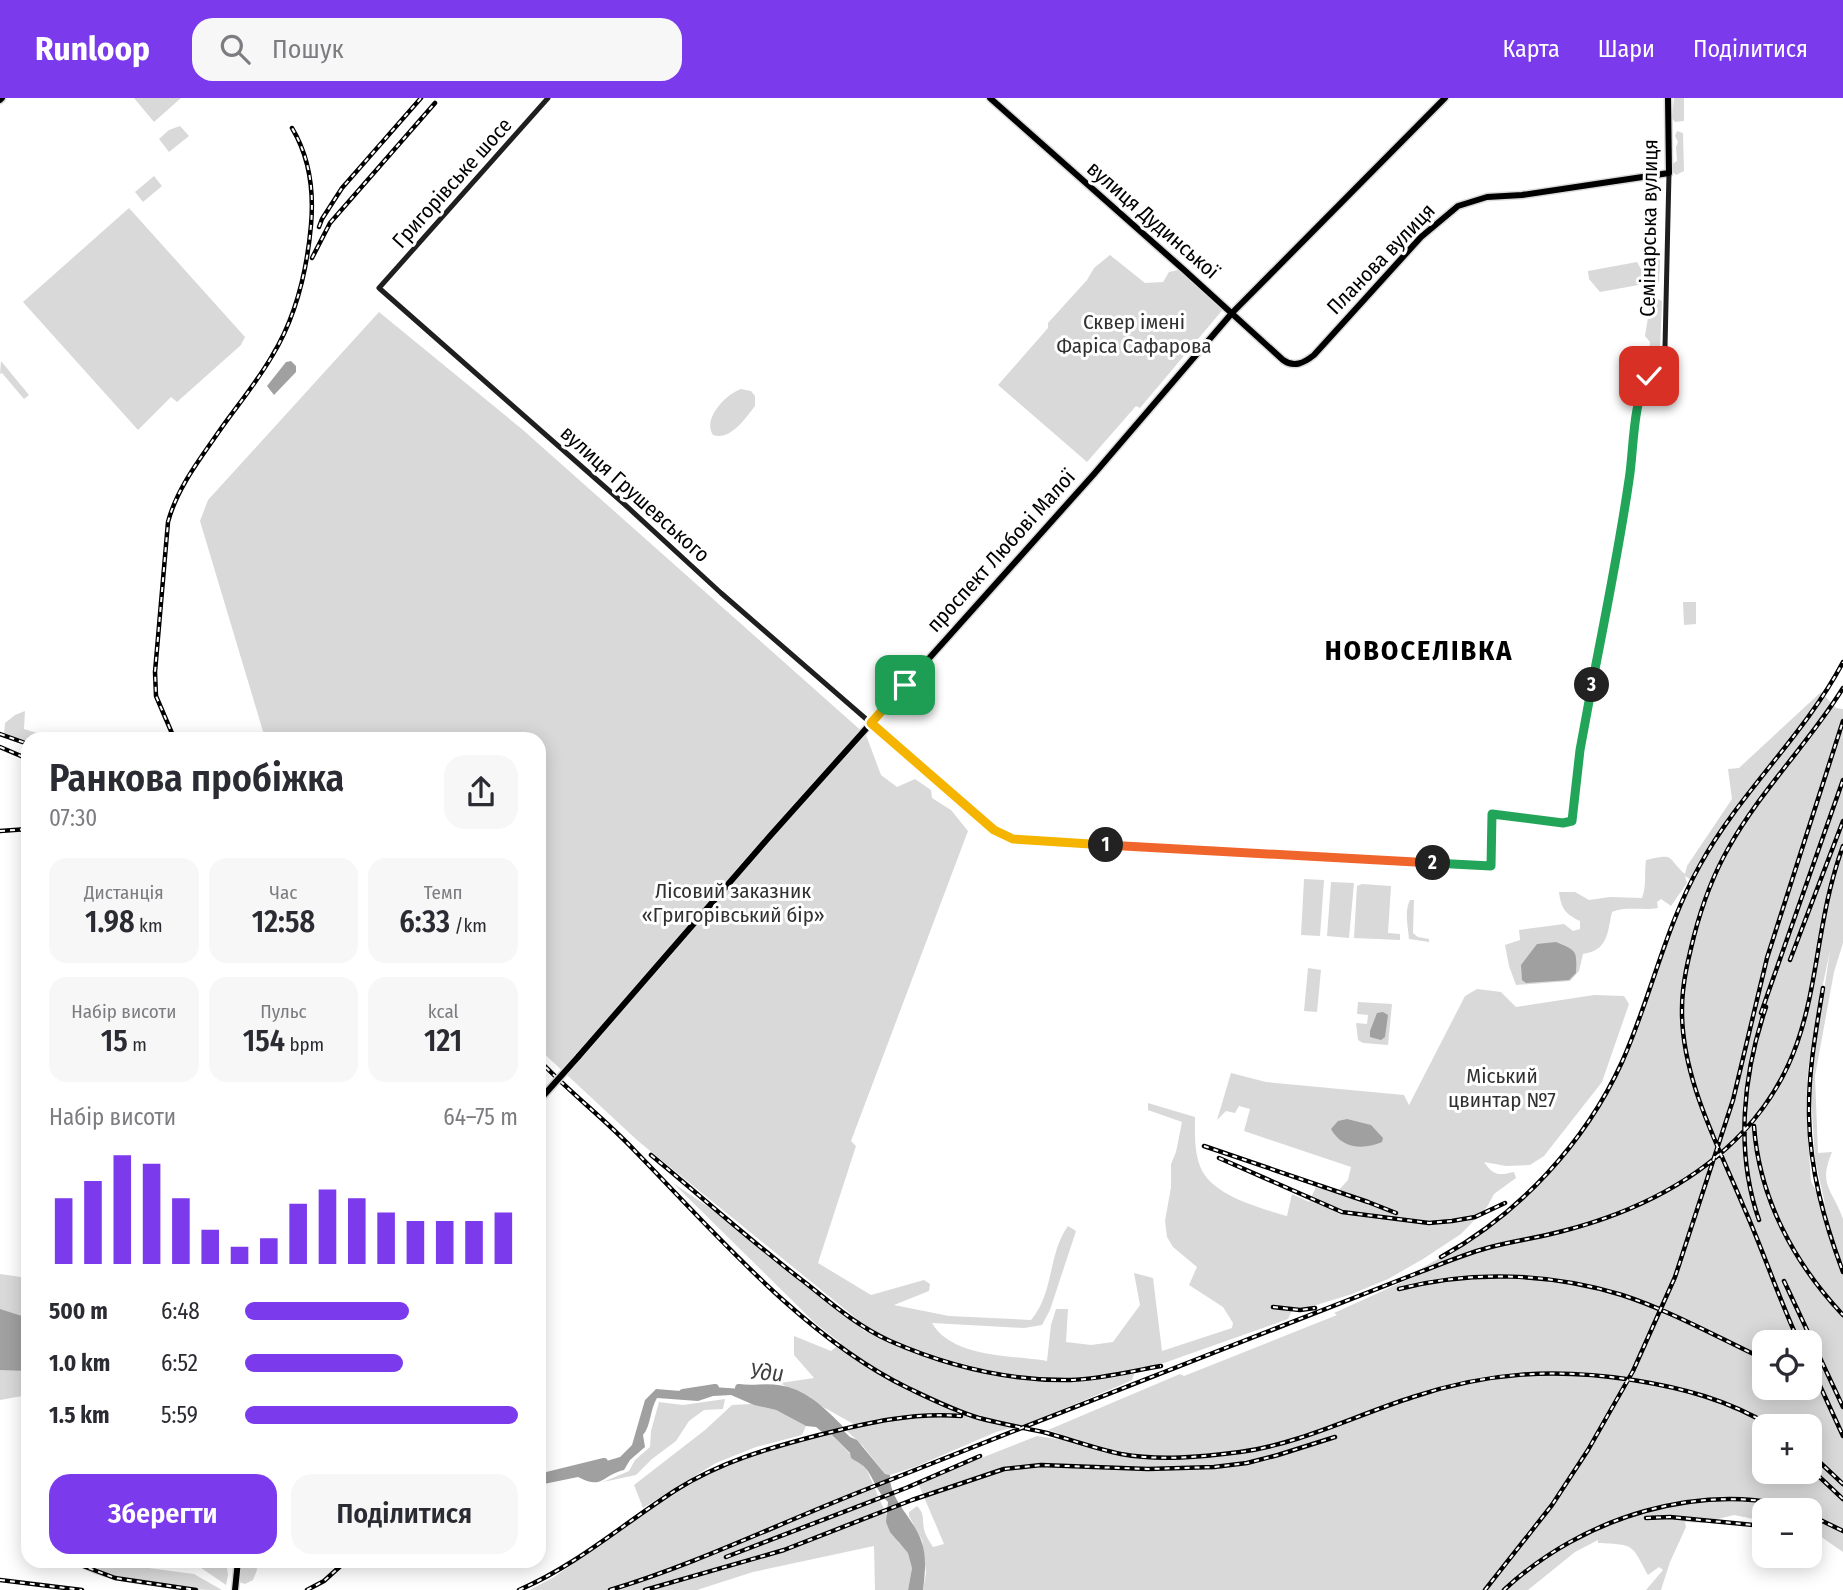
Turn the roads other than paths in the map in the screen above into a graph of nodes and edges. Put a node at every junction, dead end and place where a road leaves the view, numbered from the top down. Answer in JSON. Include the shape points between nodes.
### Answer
{"nodes":[{"id":1,"x":548,"y":98,"type":"edge"},
{"id":2,"x":989,"y":98,"type":"edge"},
{"id":3,"x":1445,"y":98,"type":"edge"},
{"id":4,"x":1668,"y":98,"type":"edge"},
{"id":5,"x":1668,"y":173,"type":"junction"},
{"id":6,"x":379,"y":288,"type":"joint"},
{"id":7,"x":1232,"y":313,"type":"junction"},
{"id":8,"x":1296,"y":365,"type":"joint"},
{"id":9,"x":871,"y":723,"type":"junction"},
{"id":10,"x":1492,"y":814,"type":"joint"},
{"id":11,"x":546,"y":1092,"type":"edge"},
{"id":12,"x":237,"y":1568,"type":"edge"},
{"id":13,"x":235,"y":1590,"type":"edge"}],
"edges":[{"from":1,"to":6,"type":"street","name":"Григорівське шосе"},
{"from":2,"to":7,"type":"main road","name":"вулиця Дудинської"},
{"from":3,"to":7,"type":"main road","name":"проспект Любові Малої"},
{"from":4,"to":5,"type":"main road","name":"Семінарська вулиця"},
{"from":5,"to":8,"type":"main road","name":"Планова вулиця","via":[[1487,197],[1458,206],[1420,237],[1314,355]]},
{"from":5,"to":10,"type":"street","name":"Семінарська вулиця","via":[[1665,347],[1642,389],[1572,821]]},
{"from":6,"to":9,"type":"street","name":"вулиця Грушевського"},
{"from":7,"to":8,"type":"main road","name":"вулиця Дудинської","via":[[1283,360]]},
{"from":7,"to":9,"type":"main road","name":"проспект Любові Малої"},
{"from":9,"to":10,"type":"street","name":"вулиця Грушевського","via":[[994,830],[1013,839],[1491,866]]},
{"from":9,"to":11,"type":"main road","name":"проспект Любові Малої","bridge":true},
{"from":12,"to":13,"type":"main road"}]}
